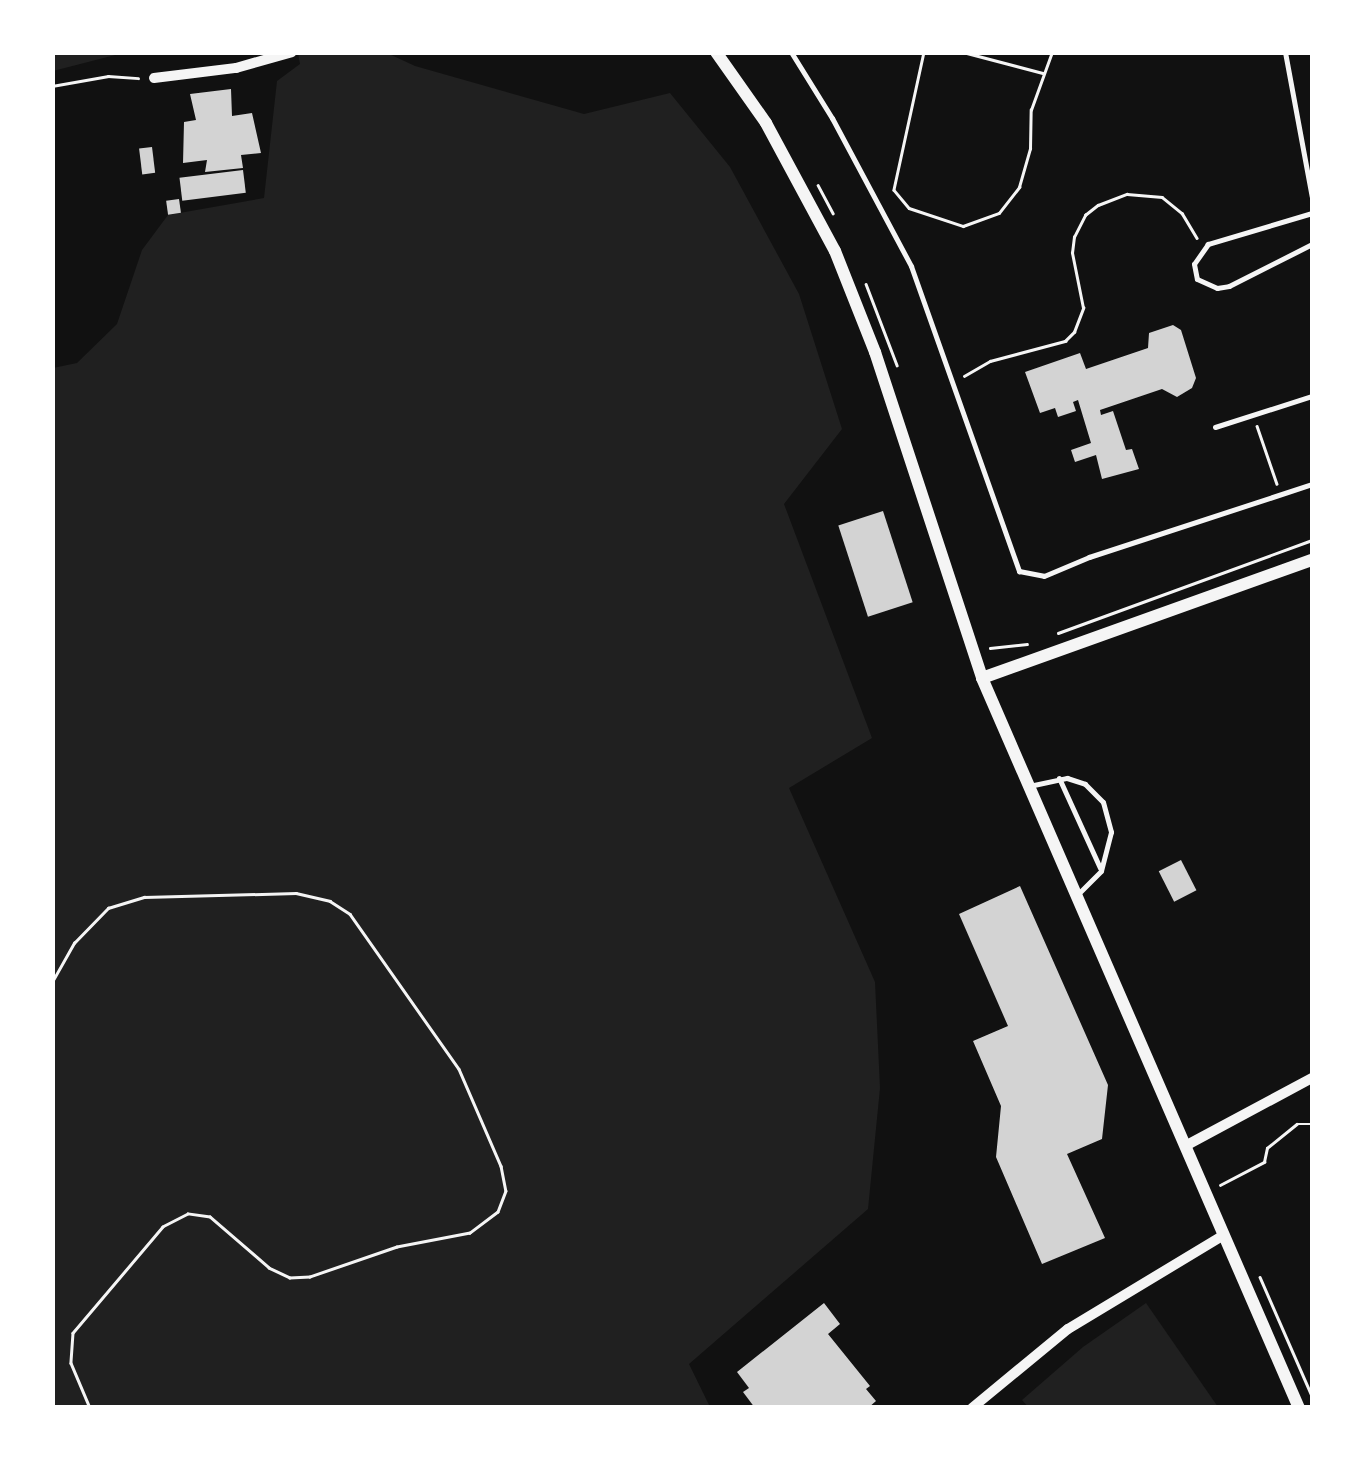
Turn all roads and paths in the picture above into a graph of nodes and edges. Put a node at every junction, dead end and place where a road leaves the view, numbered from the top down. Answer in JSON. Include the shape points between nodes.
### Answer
{"nodes":[{"id":1,"x":292,"y":52,"type":"edge"},
{"id":2,"x":792,"y":52,"type":"edge"},
{"id":3,"x":924,"y":52,"type":"edge"},
{"id":4,"x":963,"y":52,"type":"edge"},
{"id":5,"x":1052,"y":52,"type":"edge"},
{"id":6,"x":1285,"y":52,"type":"edge"},
{"id":7,"x":719,"y":54,"type":"edge"},
{"id":8,"x":1044,"y":73,"type":"junction"},
{"id":9,"x":154,"y":78,"type":"joint"},
{"id":10,"x":52,"y":86,"type":"edge"},
{"id":11,"x":814,"y":176,"type":"dead end"},
{"id":12,"x":1312,"y":197,"type":"edge"},
{"id":13,"x":1312,"y":214,"type":"edge"},
{"id":14,"x":839,"y":226,"type":"dead end"},
{"id":15,"x":1312,"y":244,"type":"edge"},
{"id":16,"x":1202,"y":249,"type":"junction"},
{"id":17,"x":864,"y":280,"type":"dead end"},
{"id":18,"x":898,"y":370,"type":"dead end"},
{"id":19,"x":954,"y":382,"type":"junction"},
{"id":20,"x":1312,"y":396,"type":"edge"},
{"id":21,"x":1253,"y":415,"type":"junction"},
{"id":22,"x":1216,"y":427,"type":"dead end"},
{"id":23,"x":1312,"y":484,"type":"edge"},
{"id":24,"x":1281,"y":495,"type":"junction"},
{"id":25,"x":1312,"y":540,"type":"edge"},
{"id":26,"x":1312,"y":560,"type":"edge"},
{"id":27,"x":983,"y":636,"type":"dead end"},
{"id":28,"x":1047,"y":637,"type":"dead end"},
{"id":29,"x":1030,"y":644,"type":"dead end"},
{"id":30,"x":989,"y":648,"type":"junction"},
{"id":31,"x":998,"y":670,"type":"junction"},
{"id":32,"x":982,"y":678,"type":"junction"},
{"id":33,"x":1060,"y":778,"type":"junction"},
{"id":34,"x":1026,"y":786,"type":"junction"},
{"id":35,"x":1101,"y":871,"type":"junction"},
{"id":36,"x":1075,"y":896,"type":"junction"},
{"id":37,"x":52,"y":982,"type":"edge"},
{"id":38,"x":1312,"y":1078,"type":"edge"},
{"id":39,"x":1312,"y":1124,"type":"edge"},
{"id":40,"x":1187,"y":1145,"type":"junction"},
{"id":41,"x":1219,"y":1186,"type":"dead end"},
{"id":42,"x":1224,"y":1235,"type":"junction"},
{"id":43,"x":1257,"y":1269,"type":"dead end"},
{"id":44,"x":1312,"y":1396,"type":"edge"},
{"id":45,"x":90,"y":1408,"type":"edge"},
{"id":46,"x":972,"y":1408,"type":"edge"},
{"id":47,"x":1299,"y":1408,"type":"edge"}],
"edges":[{"from":1,"to":9,"type":"street","via":[[236,68]]},
{"from":2,"to":19,"type":"lane","via":[[911,266]]},
{"from":3,"to":8,"type":"path","via":[[894,190],[909,208],[963,226],[999,213],[1019,187]]},
{"from":4,"to":8,"type":"path"},
{"from":5,"to":8,"type":"path"},
{"from":6,"to":12,"type":"lane"},
{"from":7,"to":32,"type":"street","via":[[766,123],[835,250]]},
{"from":9,"to":10,"type":"path","via":[[108,76]]},
{"from":11,"to":14,"type":"path"},
{"from":13,"to":16,"type":"lane"},
{"from":15,"to":16,"type":"lane","via":[[1217,288],[1197,279],[1194,264]]},
{"from":16,"to":19,"type":"path","via":[[1182,212],[1162,196],[1127,194],[1098,205],[1074,237],[1083,308],[1074,332],[990,361]]},
{"from":17,"to":18,"type":"path"},
{"from":19,"to":24,"type":"lane","via":[[1008,549],[1019,571],[1029,575],[1044,576]]},
{"from":20,"to":21,"type":"lane"},
{"from":21,"to":22,"type":"lane"},
{"from":21,"to":24,"type":"path"},
{"from":23,"to":24,"type":"lane"},
{"from":25,"to":28,"type":"path"},
{"from":26,"to":31,"type":"street"},
{"from":27,"to":30,"type":"path"},
{"from":29,"to":30,"type":"path"},
{"from":30,"to":31,"type":"path"},
{"from":31,"to":32,"type":"street"},
{"from":32,"to":34,"type":"street"},
{"from":33,"to":34,"type":"lane"},
{"from":33,"to":35,"type":"lane"},
{"from":33,"to":35,"type":"lane","via":[[1085,784],[1103,802],[1111,832]]},
{"from":34,"to":36,"type":"street"},
{"from":35,"to":36,"type":"lane"},
{"from":36,"to":40,"type":"street"},
{"from":37,"to":45,"type":"path","via":[[74,943],[108,908],[144,897],[296,893],[330,900],[350,914],[458,1069],[506,1191],[498,1212],[470,1232],[397,1247],[310,1277],[290,1278],[270,1268],[210,1218],[188,1214],[163,1227],[73,1333],[71,1363]]},
{"from":38,"to":40,"type":"street"},
{"from":39,"to":41,"type":"path","via":[[1288,1130],[1267,1148],[1264,1162]]},
{"from":40,"to":42,"type":"street"},
{"from":42,"to":46,"type":"street","via":[[1068,1330]]},
{"from":42,"to":47,"type":"street"},
{"from":43,"to":44,"type":"path"}]}
